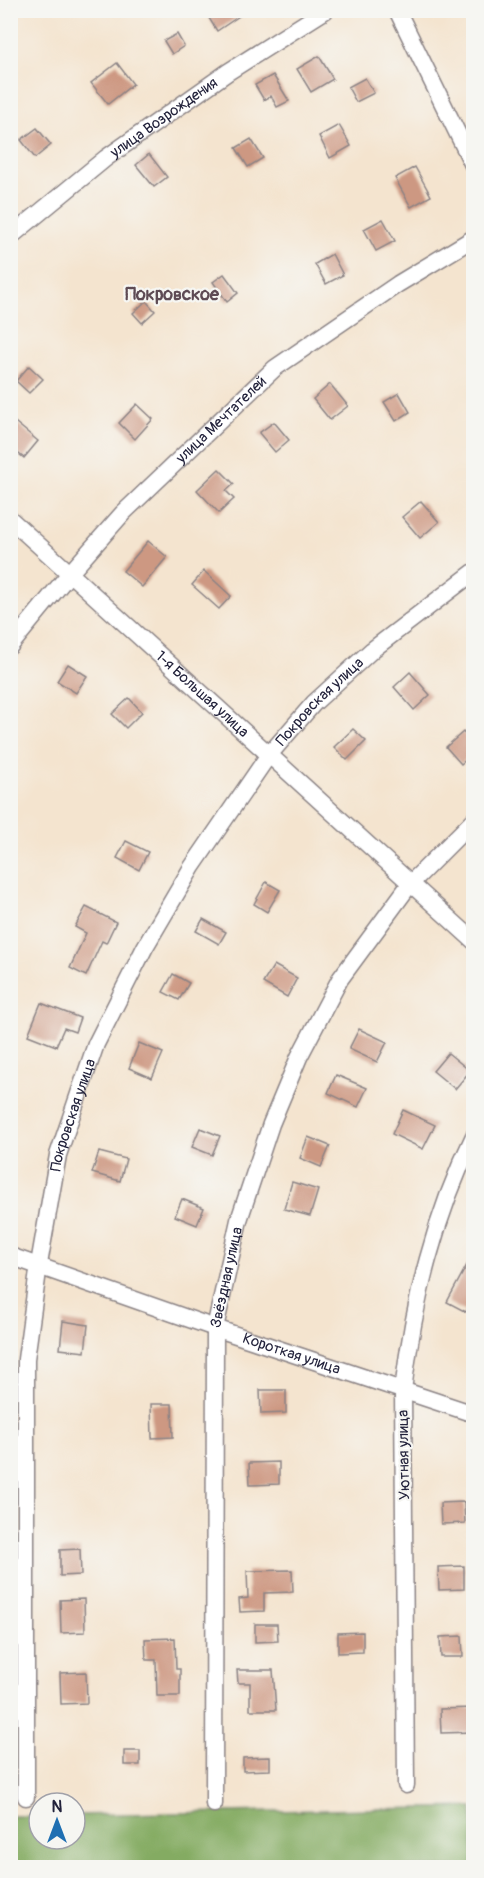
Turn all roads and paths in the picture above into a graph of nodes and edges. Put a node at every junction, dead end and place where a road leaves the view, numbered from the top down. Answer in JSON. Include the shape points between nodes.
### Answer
{"nodes":[{"id":1,"x":326,"y":10,"type":"edge"},
{"id":2,"x":397,"y":10,"type":"edge"},
{"id":3,"x":474,"y":167,"type":"edge"},
{"id":4,"x":10,"y":237,"type":"edge"},
{"id":5,"x":474,"y":238,"type":"edge"},
{"id":6,"x":10,"y":519,"type":"edge"},
{"id":7,"x":474,"y":572,"type":"edge"},
{"id":8,"x":70,"y":573,"type":"junction"},
{"id":9,"x":10,"y":646,"type":"edge"},
{"id":10,"x":268,"y":756,"type":"junction"},
{"id":11,"x":474,"y":820,"type":"edge"},
{"id":12,"x":410,"y":884,"type":"junction"},
{"id":13,"x":474,"y":941,"type":"edge"},
{"id":14,"x":474,"y":1136,"type":"edge"},
{"id":15,"x":10,"y":1256,"type":"edge"},
{"id":16,"x":39,"y":1264,"type":"junction"},
{"id":17,"x":215,"y":1328,"type":"junction"},
{"id":18,"x":403,"y":1390,"type":"junction"},
{"id":19,"x":474,"y":1414,"type":"edge"},
{"id":20,"x":406,"y":1785,"type":"dead end"},
{"id":21,"x":26,"y":1797,"type":"dead end"},
{"id":22,"x":214,"y":1804,"type":"dead end"}],
"edges":[{"from":1,"to":4,"type":"street","name":"улица Возрождения","via":[[228,72],[106,158]]},
{"from":2,"to":3,"type":"street"},
{"from":5,"to":8,"type":"street","name":"улица Мечтателей","via":[[398,284],[275,368],[123,513]]},
{"from":6,"to":8,"type":"street","name":"1-я Большая улица"},
{"from":7,"to":10,"type":"street","name":"Покровская улица","via":[[372,650],[314,703]]},
{"from":8,"to":9,"type":"street","name":"улица Мечтателей"},
{"from":8,"to":10,"type":"street","name":"1-я Большая улица"},
{"from":10,"to":12,"type":"street","name":"1-я Большая улица"},
{"from":10,"to":16,"type":"street","name":"Покровская улица","via":[[192,867],[145,947],[96,1044],[58,1155]]},
{"from":11,"to":12,"type":"street","name":"Звёздная улица"},
{"from":12,"to":13,"type":"street","name":"1-я Большая улица"},
{"from":12,"to":17,"type":"street","name":"Звёздная улица","via":[[340,979],[299,1058],[271,1124],[239,1220]]},
{"from":14,"to":18,"type":"street","name":"Уютная улица","via":[[444,1203],[426,1261]]},
{"from":15,"to":16,"type":"street","name":"Короткая улица"},
{"from":16,"to":17,"type":"street","name":"Короткая улица"},
{"from":16,"to":21,"type":"street","name":"Покровская улица","via":[[26,1359]]},
{"from":17,"to":18,"type":"street","name":"Короткая улица"},
{"from":17,"to":22,"type":"street","name":"Звёздная улица"},
{"from":18,"to":19,"type":"street","name":"Короткая улица"},
{"from":18,"to":20,"type":"street","name":"Уютная улица"}]}
